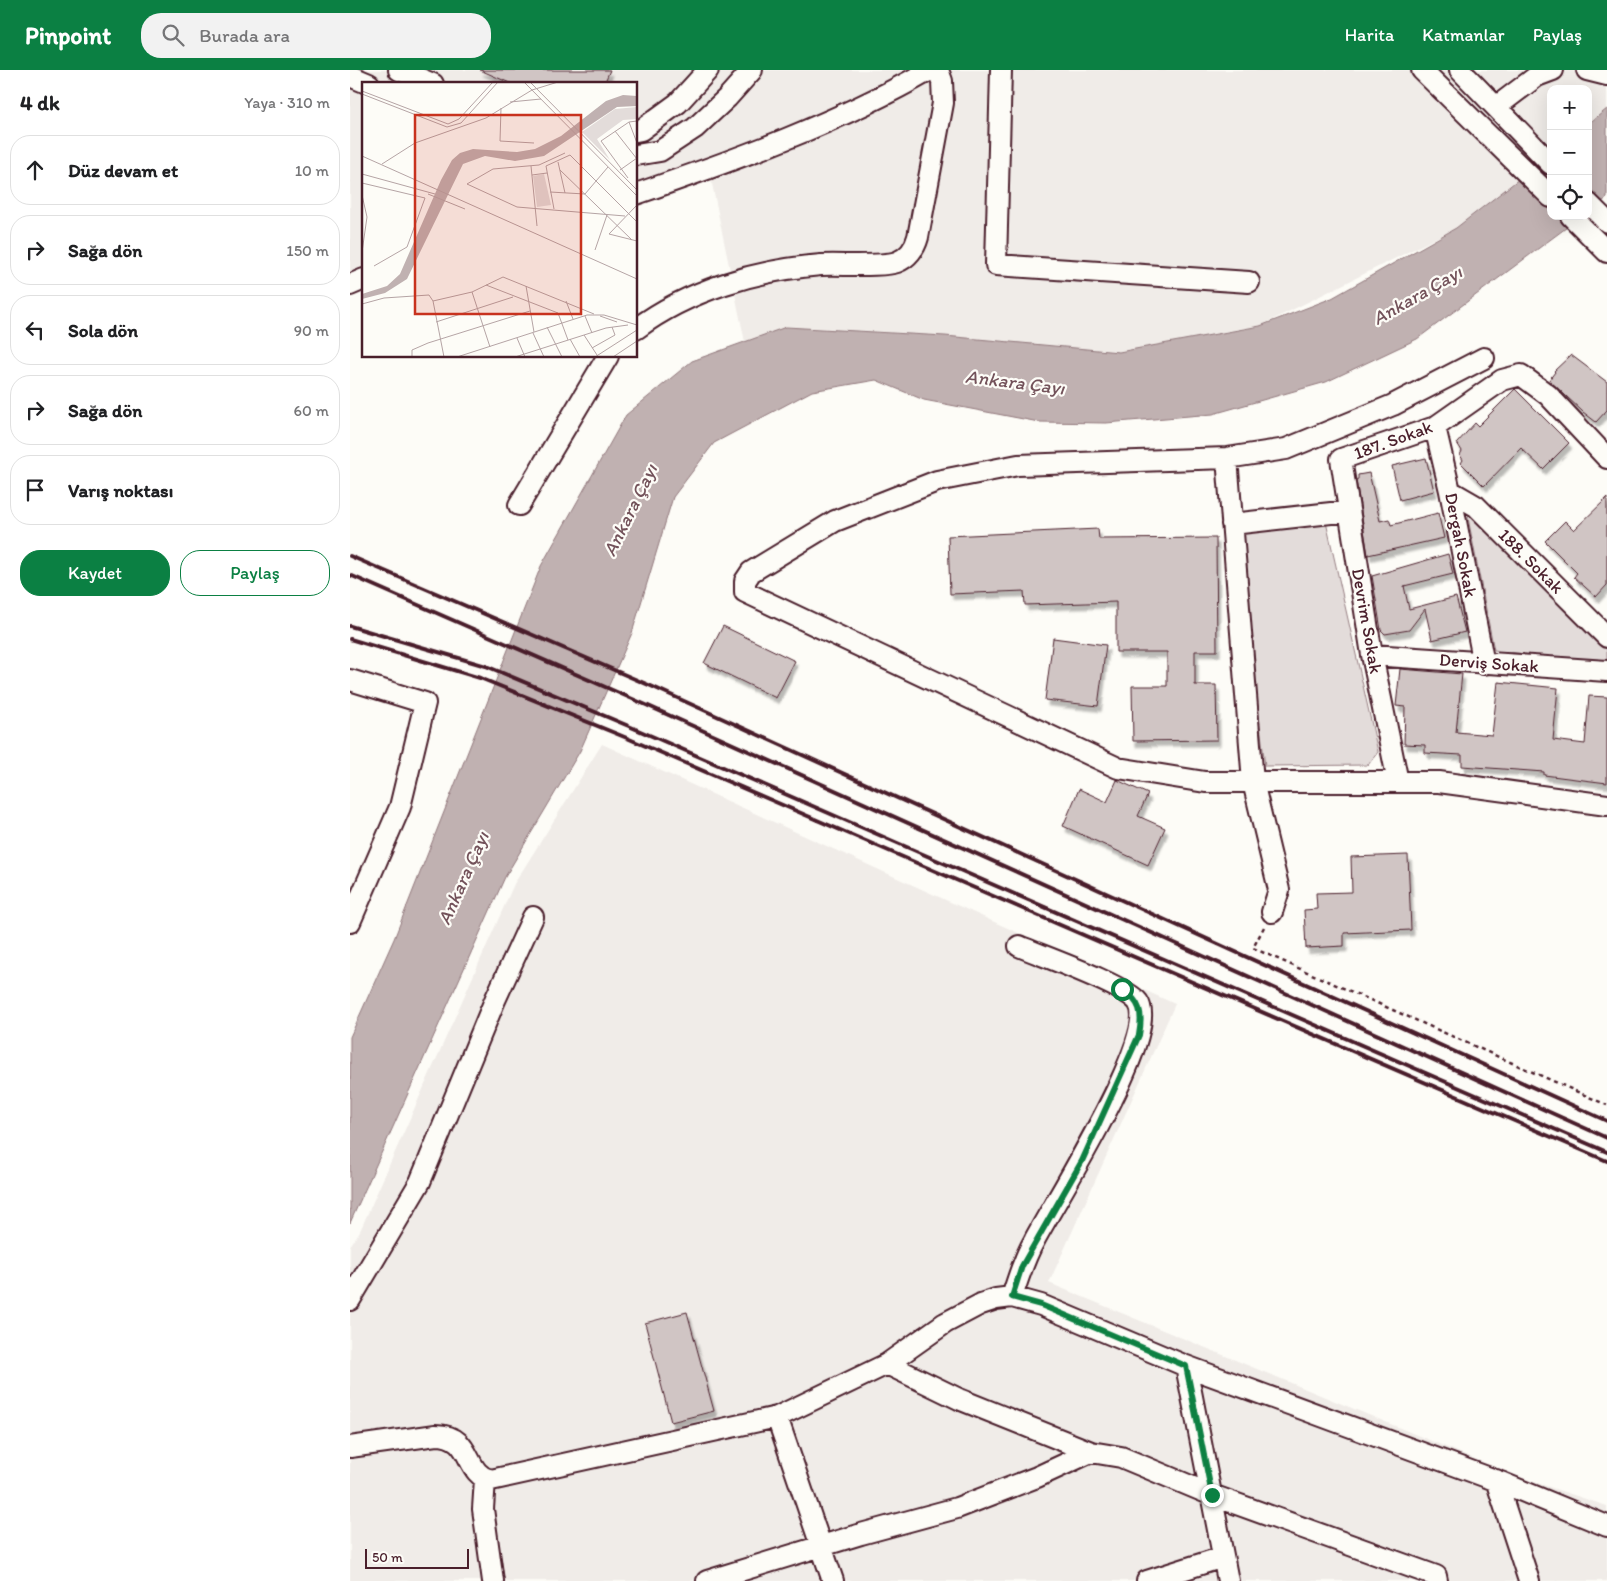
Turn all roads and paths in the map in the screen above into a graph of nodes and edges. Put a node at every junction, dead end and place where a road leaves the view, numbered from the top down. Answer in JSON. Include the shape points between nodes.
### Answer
{"nodes":[{"id":1,"x":399,"y":70,"type":"edge"},
{"id":2,"x":708,"y":70,"type":"edge"},
{"id":3,"x":752,"y":70,"type":"edge"},
{"id":4,"x":930,"y":70,"type":"edge"},
{"id":5,"x":938,"y":70,"type":"edge"},
{"id":6,"x":1001,"y":70,"type":"edge"},
{"id":7,"x":1422,"y":70,"type":"edge"},
{"id":8,"x":1460,"y":70,"type":"edge"},
{"id":9,"x":1553,"y":70,"type":"edge"},
{"id":10,"x":1587,"y":70,"type":"edge"},
{"id":11,"x":1607,"y":74,"type":"edge"},
{"id":12,"x":350,"y":76,"type":"edge"},
{"id":13,"x":364,"y":82,"type":"edge"},
{"id":14,"x":428,"y":82,"type":"edge"},
{"id":15,"x":1496,"y":107,"type":"junction"},
{"id":16,"x":638,"y":131,"type":"edge"},
{"id":17,"x":638,"y":155,"type":"edge"},
{"id":18,"x":1547,"y":160,"type":"edge"},
{"id":19,"x":638,"y":193,"type":"edge"},
{"id":20,"x":1547,"y":193,"type":"edge"},
{"id":21,"x":1592,"y":207,"type":"edge"},
{"id":22,"x":1575,"y":220,"type":"edge"},
{"id":23,"x":1607,"y":222,"type":"edge"},
{"id":24,"x":1604,"y":249,"type":"edge"},
{"id":25,"x":362,"y":280,"type":"edge"},
{"id":26,"x":1249,"y":282,"type":"dead end"},
{"id":27,"x":350,"y":285,"type":"edge"},
{"id":28,"x":638,"y":328,"type":"edge"},
{"id":29,"x":607,"y":358,"type":"edge"},
{"id":30,"x":1484,"y":358,"type":"dead end"},
{"id":31,"x":1435,"y":427,"type":"junction"},
{"id":32,"x":1227,"y":458,"type":"junction"},
{"id":33,"x":1607,"y":458,"type":"edge"},
{"id":34,"x":1341,"y":459,"type":"joint"},
{"id":35,"x":1450,"y":491,"type":"junction"},
{"id":36,"x":519,"y":505,"type":"dead end"},
{"id":37,"x":1349,"y":511,"type":"junction"},
{"id":38,"x":1232,"y":524,"type":"junction"},
{"id":39,"x":1607,"y":637,"type":"edge"},
{"id":40,"x":1372,"y":654,"type":"junction"},
{"id":41,"x":1484,"y":664,"type":"junction"},
{"id":42,"x":1607,"y":671,"type":"edge"},
{"id":43,"x":350,"y":680,"type":"edge"},
{"id":44,"x":1253,"y":782,"type":"junction"},
{"id":45,"x":1398,"y":782,"type":"junction"},
{"id":46,"x":1607,"y":805,"type":"edge"},
{"id":47,"x":1272,"y":912,"type":"joint"},
{"id":48,"x":533,"y":917,"type":"dead end"},
{"id":49,"x":350,"y":922,"type":"edge"},
{"id":50,"x":1018,"y":946,"type":"dead end"},
{"id":51,"x":1607,"y":1105,"type":"edge"},
{"id":52,"x":1012,"y":1297,"type":"junction"},
{"id":53,"x":350,"y":1300,"type":"edge"},
{"id":54,"x":887,"y":1364,"type":"junction"},
{"id":55,"x":1186,"y":1366,"type":"junction"},
{"id":56,"x":777,"y":1417,"type":"junction"},
{"id":57,"x":350,"y":1448,"type":"edge"},
{"id":58,"x":1091,"y":1452,"type":"junction"},
{"id":59,"x":485,"y":1479,"type":"junction"},
{"id":60,"x":1496,"y":1480,"type":"junction"},
{"id":61,"x":1212,"y":1495,"type":"junction"},
{"id":62,"x":1607,"y":1526,"type":"edge"},
{"id":63,"x":822,"y":1546,"type":"junction"},
{"id":64,"x":1223,"y":1557,"type":"junction"},
{"id":65,"x":493,"y":1581,"type":"edge"},
{"id":66,"x":707,"y":1581,"type":"edge"},
{"id":67,"x":833,"y":1581,"type":"edge"},
{"id":68,"x":1147,"y":1581,"type":"edge"},
{"id":69,"x":1228,"y":1581,"type":"edge"},
{"id":70,"x":1437,"y":1581,"type":"edge"},
{"id":71,"x":1529,"y":1581,"type":"edge"}],
"edges":[{"from":1,"to":14,"type":"street"},
{"from":2,"to":16,"type":"street","via":[[678,103]]},
{"from":3,"to":17,"type":"street","via":[[695,128],[660,151]]},
{"from":4,"to":19,"type":"street","via":[[883,97],[707,170]]},
{"from":5,"to":28,"type":"street","via":[[944,103],[918,237],[908,256],[889,264],[815,266],[740,280],[659,313]]},
{"from":6,"to":26,"type":"street","via":[[996,265]]},
{"from":7,"to":20,"type":"street"},
{"from":8,"to":15,"type":"street"},
{"from":9,"to":15,"type":"street","via":[[1537,76]]},
{"from":10,"to":11,"type":"street"},
{"from":12,"to":13,"type":"street"},
{"from":15,"to":18,"type":"street"},
{"from":21,"to":23,"type":"street"},
{"from":22,"to":24,"type":"street"},
{"from":25,"to":27,"type":"street"},
{"from":29,"to":36,"type":"street"},
{"from":30,"to":32,"type":"street","via":[[1393,405],[1286,449]]},
{"from":31,"to":33,"type":"street","name":"187. Sokak","via":[[1502,380],[1520,375],[1548,395]]},
{"from":31,"to":34,"type":"street","name":"187. Sokak"},
{"from":31,"to":35,"type":"street","name":"Dergah Sokak"},
{"from":32,"to":38,"type":"street"},
{"from":32,"to":44,"type":"street","via":[[1018,465],[937,481],[836,521],[751,572],[745,581],[745,592],[1118,768],[1205,782]]},
{"from":34,"to":37,"type":"street","name":"Devrim Sokak"},
{"from":35,"to":39,"type":"street","name":"188. Sokak","via":[[1476,506]]},
{"from":35,"to":41,"type":"street","name":"Dergah Sokak"},
{"from":37,"to":38,"type":"street"},
{"from":37,"to":40,"type":"street","name":"Devrim Sokak"},
{"from":38,"to":44,"type":"street"},
{"from":40,"to":41,"type":"street","name":"Derviş Sokak"},
{"from":40,"to":45,"type":"street","name":"Devrim Sokak"},
{"from":41,"to":42,"type":"street","name":"Derviş Sokak"},
{"from":43,"to":49,"type":"street","via":[[424,703],[400,807]]},
{"from":44,"to":45,"type":"street"},
{"from":44,"to":47,"type":"street","via":[[1279,890]]},
{"from":45,"to":46,"type":"street","via":[[1439,782]]},
{"from":47,"to":51,"type":"path","via":[[1253,948]]},
{"from":48,"to":53,"type":"street","via":[[420,1182]]},
{"from":50,"to":52,"type":"street","via":[[1122,989],[1137,1002],[1142,1020],[1129,1060],[1082,1161],[1022,1266]]},
{"from":52,"to":54,"type":"street","via":[[988,1302],[945,1323]]},
{"from":52,"to":55,"type":"street","via":[[1041,1305]]},
{"from":54,"to":56,"type":"street"},
{"from":54,"to":58,"type":"street","via":[[959,1398]]},
{"from":55,"to":60,"type":"street"},
{"from":55,"to":61,"type":"street"},
{"from":56,"to":59,"type":"street","via":[[501,1479]]},
{"from":56,"to":63,"type":"street"},
{"from":57,"to":59,"type":"street","via":[[436,1435],[449,1436],[462,1445],[474,1468]]},
{"from":58,"to":61,"type":"street","via":[[1121,1457]]},
{"from":58,"to":63,"type":"street","via":[[957,1508]]},
{"from":59,"to":65,"type":"street","via":[[483,1509]]},
{"from":60,"to":62,"type":"street"},
{"from":60,"to":71,"type":"street"},
{"from":61,"to":64,"type":"street"},
{"from":61,"to":70,"type":"street","via":[[1436,1576]]},
{"from":63,"to":66,"type":"street"},
{"from":63,"to":67,"type":"street"},
{"from":64,"to":68,"type":"street"},
{"from":64,"to":69,"type":"street"}]}
